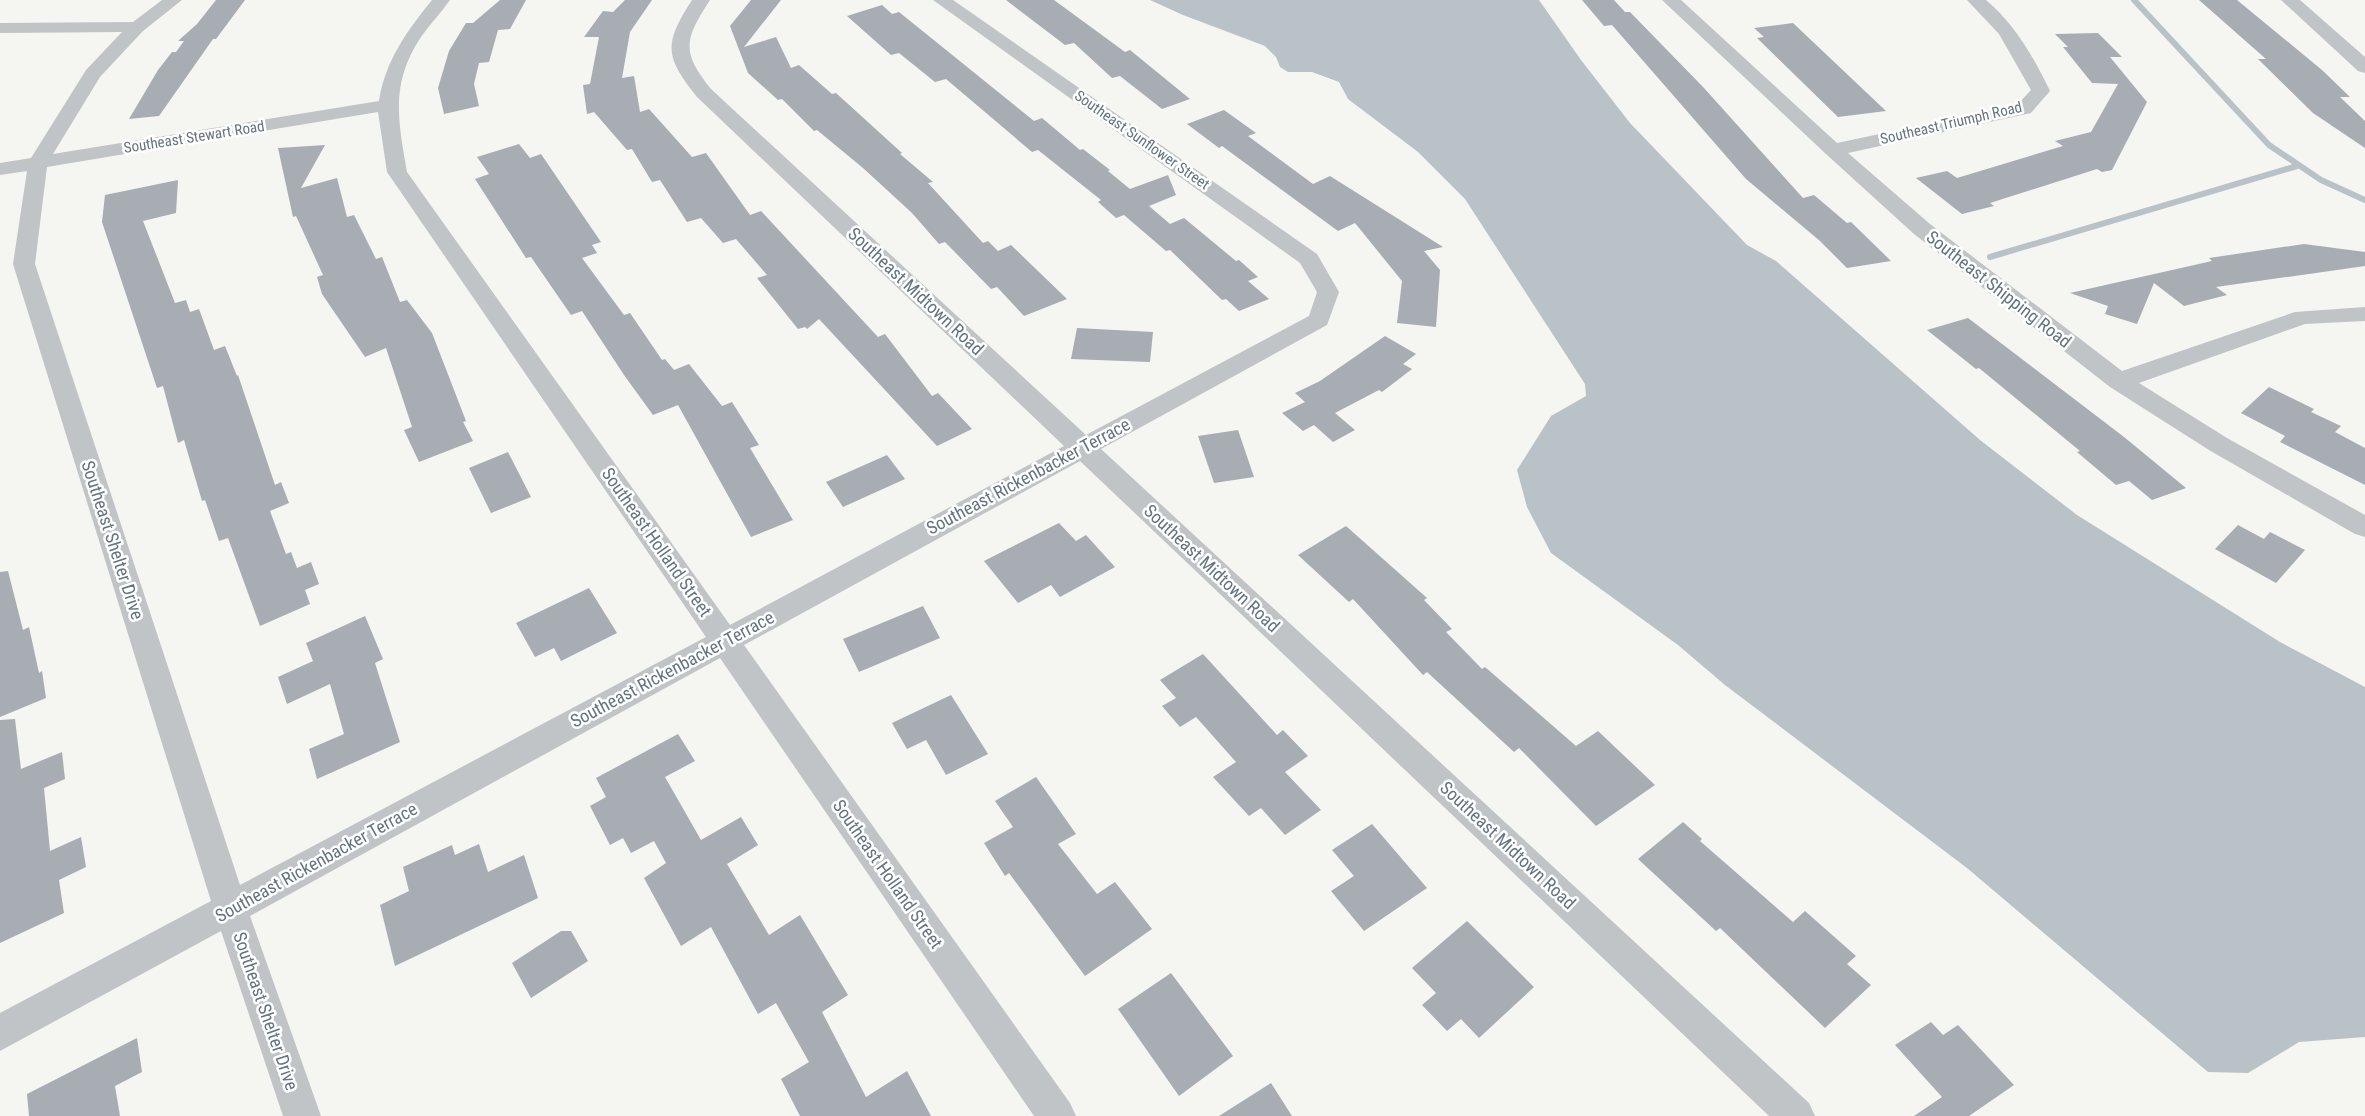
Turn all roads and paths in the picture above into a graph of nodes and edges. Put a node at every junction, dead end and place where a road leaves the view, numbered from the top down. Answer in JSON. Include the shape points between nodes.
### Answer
{"nodes":[{"id":1,"x":173,"y":0,"type":"edge"},
{"id":2,"x":441,"y":0,"type":"edge"},
{"id":3,"x":701,"y":0,"type":"edge"},
{"id":4,"x":942,"y":0,"type":"edge"},
{"id":5,"x":1671,"y":0,"type":"edge"},
{"id":6,"x":1976,"y":0,"type":"edge"},
{"id":7,"x":2290,"y":0,"type":"edge"},
{"id":8,"x":137,"y":27,"type":"junction"},
{"id":9,"x":0,"y":28,"type":"edge"},
{"id":10,"x":2365,"y":67,"type":"edge"},
{"id":11,"x":387,"y":105,"type":"junction"},
{"id":12,"x":1833,"y":150,"type":"junction"},
{"id":13,"x":38,"y":162,"type":"junction"},
{"id":14,"x":0,"y":169,"type":"edge"},
{"id":15,"x":1328,"y":292,"type":"joint"},
{"id":16,"x":2365,"y":314,"type":"edge"},
{"id":17,"x":2119,"y":380,"type":"junction"},
{"id":18,"x":1083,"y":447,"type":"junction"},
{"id":19,"x":2365,"y":527,"type":"edge"},
{"id":20,"x":725,"y":640,"type":"junction"},
{"id":21,"x":231,"y":909,"type":"junction"},
{"id":22,"x":0,"y":1033,"type":"edge"},
{"id":23,"x":302,"y":1116,"type":"edge"},
{"id":24,"x":1057,"y":1116,"type":"edge"},
{"id":25,"x":1796,"y":1116,"type":"edge"}],
"edges":[{"from":1,"to":8,"type":"street","name":"Southeast Shelter Drive"},
{"from":2,"to":11,"type":"street","name":"Southeast Holland Street","via":[[414,34],[395,66]]},
{"from":3,"to":18,"type":"street","name":"Southeast Midtown Road","via":[[688,20],[680,45],[684,68],[704,93]]},
{"from":4,"to":15,"type":"street","name":"Southeast Sunflower Street","via":[[1309,258]]},
{"from":5,"to":12,"type":"street","name":"Southeast Shipping Road"},
{"from":6,"to":12,"type":"street","name":"Southeast Triumph Road","via":[[1988,10],[2023,55],[2041,91],[2024,109]]},
{"from":7,"to":10,"type":"street"},
{"from":8,"to":9,"type":"street"},
{"from":8,"to":13,"type":"street","name":"Southeast Shelter Drive","via":[[93,74]]},
{"from":11,"to":13,"type":"street","name":"Southeast Stewart Road"},
{"from":11,"to":20,"type":"street","name":"Southeast Holland Street","via":[[397,172]]},
{"from":12,"to":17,"type":"street","name":"Southeast Shipping Road","via":[[1922,229]]},
{"from":13,"to":14,"type":"street","name":"Southeast Stewart Road"},
{"from":13,"to":21,"type":"street","name":"Southeast Shelter Drive","via":[[24,264]]},
{"from":15,"to":18,"type":"street","name":"Southeast Rickenbacker Terrace","via":[[1319,320]]},
{"from":16,"to":17,"type":"street","via":[[2304,317]]},
{"from":17,"to":19,"type":"street","name":"Southeast Shipping Road","via":[[2218,444]]},
{"from":18,"to":20,"type":"street","name":"Southeast Rickenbacker Terrace"},
{"from":18,"to":25,"type":"street","name":"Southeast Midtown Road"},
{"from":20,"to":21,"type":"street","name":"Southeast Rickenbacker Terrace"},
{"from":20,"to":24,"type":"street","name":"Southeast Holland Street"},
{"from":21,"to":22,"type":"street","name":"Southeast Rickenbacker Terrace"},
{"from":21,"to":23,"type":"street","name":"Southeast Shelter Drive"}]}
